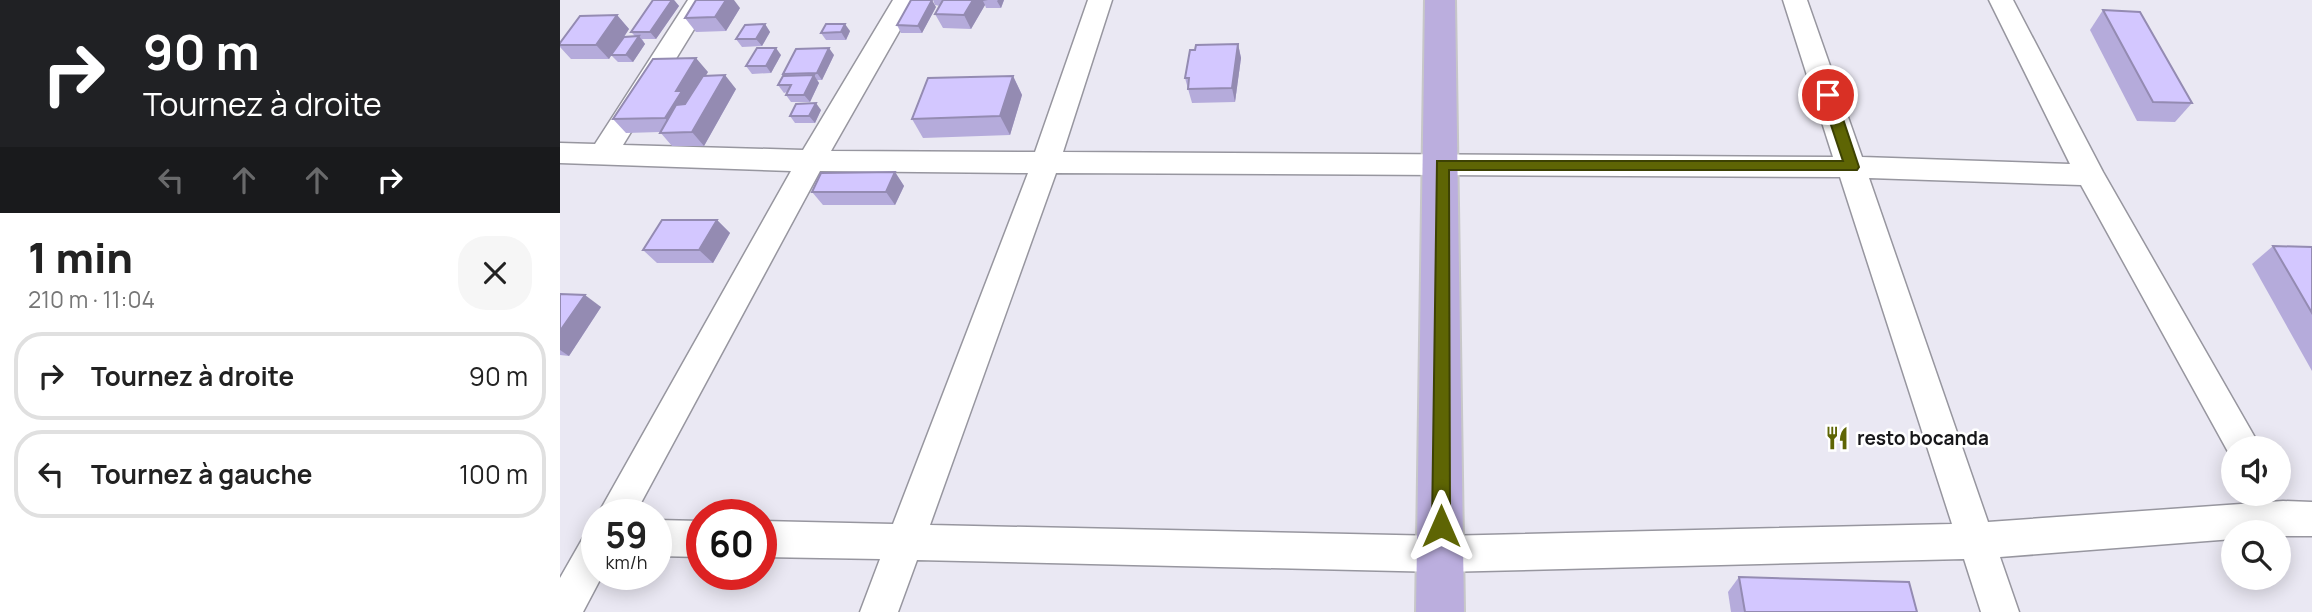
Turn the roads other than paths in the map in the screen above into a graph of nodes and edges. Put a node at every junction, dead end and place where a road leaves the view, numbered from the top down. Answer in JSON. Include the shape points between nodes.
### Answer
{"nodes":[{"id":1,"x":700,"y":0,"type":"edge"},
{"id":2,"x":905,"y":0,"type":"edge"},
{"id":3,"x":1100,"y":0,"type":"edge"},
{"id":4,"x":1440,"y":0,"type":"edge"},
{"id":5,"x":1796,"y":0,"type":"edge"},
{"id":6,"x":2001,"y":0,"type":"edge"},
{"id":7,"x":560,"y":153,"type":"edge"},
{"id":8,"x":603,"y":154,"type":"junction"},
{"id":9,"x":811,"y":161,"type":"junction"},
{"id":10,"x":1046,"y":161,"type":"junction"},
{"id":11,"x":1442,"y":165,"type":"junction"},
{"id":12,"x":1852,"y":167,"type":"junction"},
{"id":13,"x":2090,"y":175,"type":"junction"},
{"id":14,"x":2237,"y":436,"type":"edge"},
{"id":15,"x":624,"y":499,"type":"edge"},
{"id":16,"x":2288,"y":510,"type":"edge"},
{"id":17,"x":777,"y":540,"type":"edge"},
{"id":18,"x":905,"y":541,"type":"junction"},
{"id":19,"x":1978,"y":541,"type":"junction"},
{"id":20,"x":1441,"y":554,"type":"junction"},
{"id":21,"x":581,"y":578,"type":"edge"},
{"id":22,"x":562,"y":612,"type":"edge"},
{"id":23,"x":879,"y":612,"type":"edge"},
{"id":24,"x":1440,"y":612,"type":"edge"},
{"id":25,"x":2000,"y":612,"type":"edge"}],
"edges":[{"from":1,"to":8,"type":"street"},
{"from":2,"to":9,"type":"street"},
{"from":3,"to":10,"type":"street"},
{"from":4,"to":11,"type":"main road"},
{"from":5,"to":12,"type":"street"},
{"from":6,"to":13,"type":"street"},
{"from":7,"to":8,"type":"street"},
{"from":8,"to":9,"type":"street"},
{"from":9,"to":10,"type":"street"},
{"from":9,"to":15,"type":"street"},
{"from":10,"to":11,"type":"street"},
{"from":10,"to":18,"type":"street"},
{"from":11,"to":12,"type":"street"},
{"from":11,"to":20,"type":"main road"},
{"from":12,"to":13,"type":"street"},
{"from":12,"to":19,"type":"street"},
{"from":13,"to":14,"type":"street"},
{"from":16,"to":19,"type":"street"},
{"from":17,"to":18,"type":"street"},
{"from":18,"to":20,"type":"street"},
{"from":18,"to":23,"type":"street"},
{"from":19,"to":20,"type":"street"},
{"from":19,"to":25,"type":"street"},
{"from":20,"to":24,"type":"main road"},
{"from":21,"to":22,"type":"street"}]}
